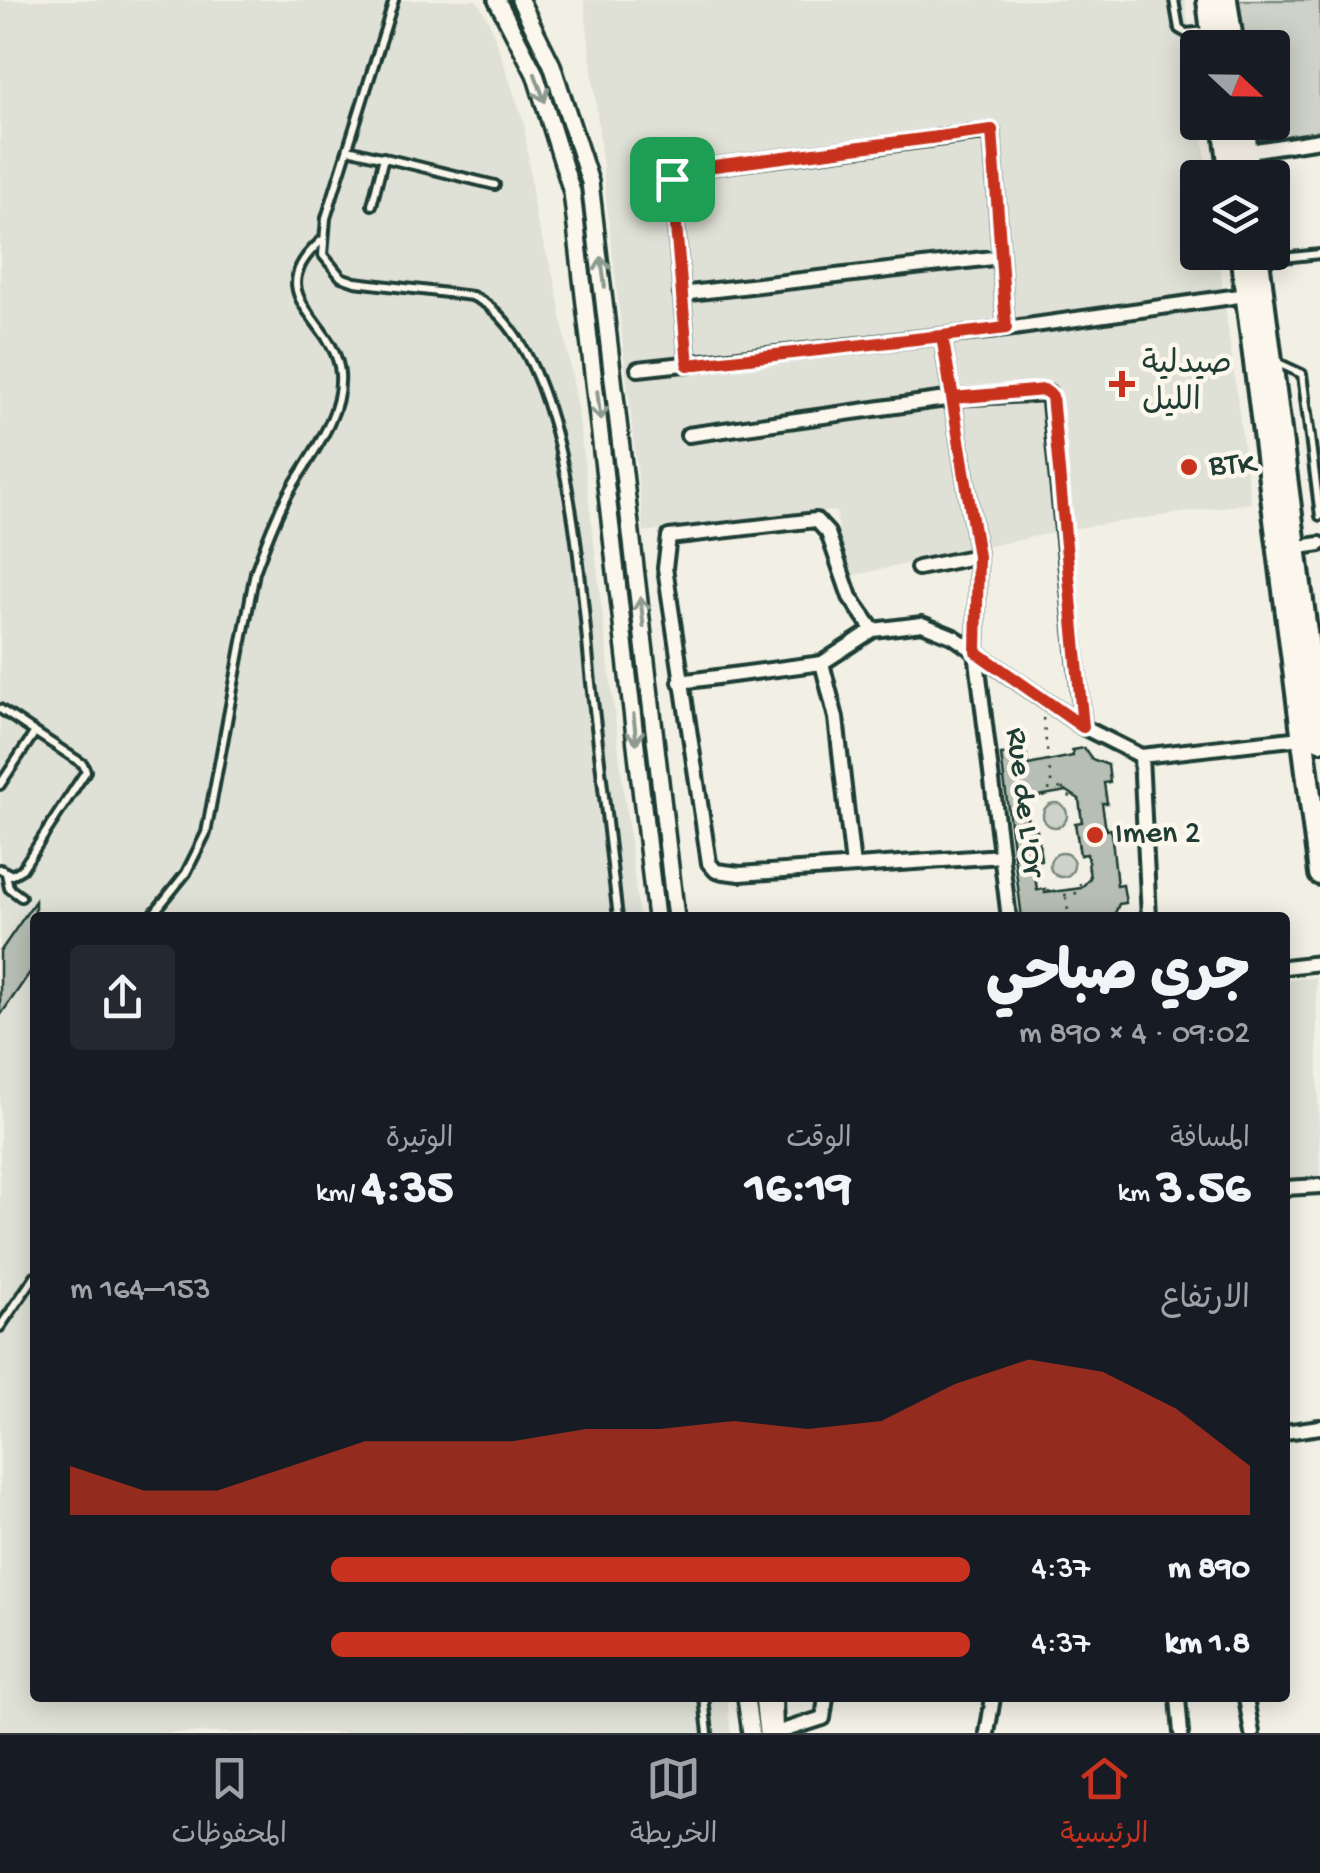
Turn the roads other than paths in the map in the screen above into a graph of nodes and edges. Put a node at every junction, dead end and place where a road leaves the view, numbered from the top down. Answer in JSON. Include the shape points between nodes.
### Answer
{"nodes":[{"id":1,"x":394,"y":0,"type":"edge"},
{"id":2,"x":497,"y":0,"type":"edge"},
{"id":3,"x":520,"y":0,"type":"edge"},
{"id":4,"x":1174,"y":0,"type":"edge"},
{"id":5,"x":1208,"y":0,"type":"edge"},
{"id":6,"x":1226,"y":0,"type":"edge"},
{"id":7,"x":1182,"y":30,"type":"edge"},
{"id":8,"x":1212,"y":30,"type":"edge"},
{"id":9,"x":1230,"y":30,"type":"edge"},
{"id":10,"x":1232,"y":140,"type":"edge"},
{"id":11,"x":1240,"y":140,"type":"edge"},
{"id":12,"x":1320,"y":140,"type":"edge"},
{"id":13,"x":348,"y":148,"type":"junction"},
{"id":14,"x":1238,"y":153,"type":"junction"},
{"id":15,"x":384,"y":157,"type":"junction"},
{"id":16,"x":1236,"y":160,"type":"edge"},
{"id":17,"x":1241,"y":160,"type":"edge"},
{"id":18,"x":495,"y":185,"type":"dead end"},
{"id":19,"x":372,"y":205,"type":"dead end"},
{"id":20,"x":321,"y":241,"type":"junction"},
{"id":21,"x":1290,"y":254,"type":"edge"},
{"id":22,"x":1320,"y":254,"type":"edge"},
{"id":23,"x":1001,"y":257,"type":"junction"},
{"id":24,"x":1250,"y":270,"type":"edge"},
{"id":25,"x":1255,"y":270,"type":"edge"},
{"id":26,"x":681,"y":294,"type":"junction"},
{"id":27,"x":1246,"y":296,"type":"junction"},
{"id":28,"x":1006,"y":328,"type":"junction"},
{"id":29,"x":942,"y":336,"type":"junction"},
{"id":30,"x":1270,"y":360,"type":"junction"},
{"id":31,"x":688,"y":365,"type":"junction"},
{"id":32,"x":638,"y":370,"type":"dead end"},
{"id":33,"x":953,"y":398,"type":"junction"},
{"id":34,"x":688,"y":435,"type":"dead end"},
{"id":35,"x":1320,"y":516,"type":"edge"},
{"id":36,"x":1320,"y":544,"type":"edge"},
{"id":37,"x":1293,"y":548,"type":"junction"},
{"id":38,"x":978,"y":556,"type":"junction"},
{"id":39,"x":918,"y":568,"type":"dead end"},
{"id":40,"x":873,"y":630,"type":"junction"},
{"id":41,"x":976,"y":652,"type":"junction"},
{"id":42,"x":822,"y":663,"type":"junction"},
{"id":43,"x":680,"y":682,"type":"junction"},
{"id":44,"x":0,"y":709,"type":"edge"},
{"id":45,"x":1083,"y":727,"type":"junction"},
{"id":46,"x":35,"y":732,"type":"junction"},
{"id":47,"x":1310,"y":739,"type":"edge"},
{"id":48,"x":1140,"y":756,"type":"junction"},
{"id":49,"x":0,"y":784,"type":"edge"},
{"id":50,"x":1002,"y":856,"type":"junction"},
{"id":51,"x":853,"y":866,"type":"junction"},
{"id":52,"x":3,"y":871,"type":"edge"},
{"id":53,"x":1320,"y":874,"type":"edge"},
{"id":54,"x":21,"y":897,"type":"dead end"},
{"id":55,"x":155,"y":912,"type":"edge"},
{"id":56,"x":617,"y":912,"type":"edge"},
{"id":57,"x":655,"y":912,"type":"edge"},
{"id":58,"x":675,"y":912,"type":"edge"},
{"id":59,"x":1009,"y":912,"type":"edge"},
{"id":60,"x":1149,"y":912,"type":"edge"},
{"id":61,"x":1320,"y":962,"type":"edge"},
{"id":62,"x":1290,"y":966,"type":"edge"},
{"id":63,"x":1320,"y":1186,"type":"edge"},
{"id":64,"x":1290,"y":1188,"type":"edge"},
{"id":65,"x":30,"y":1283,"type":"edge"},
{"id":66,"x":0,"y":1327,"type":"edge"},
{"id":67,"x":1320,"y":1427,"type":"edge"},
{"id":68,"x":1290,"y":1431,"type":"edge"},
{"id":69,"x":704,"y":1702,"type":"edge"},
{"id":70,"x":747,"y":1702,"type":"edge"},
{"id":71,"x":763,"y":1702,"type":"edge"},
{"id":72,"x":775,"y":1702,"type":"edge"},
{"id":73,"x":825,"y":1702,"type":"edge"},
{"id":74,"x":991,"y":1702,"type":"edge"},
{"id":75,"x":1178,"y":1702,"type":"edge"},
{"id":76,"x":1247,"y":1702,"type":"edge"},
{"id":77,"x":708,"y":1733,"type":"edge"},
{"id":78,"x":751,"y":1733,"type":"edge"},
{"id":79,"x":767,"y":1733,"type":"edge"},
{"id":80,"x":776,"y":1733,"type":"edge"},
{"id":81,"x":987,"y":1733,"type":"edge"},
{"id":82,"x":1181,"y":1733,"type":"edge"},
{"id":83,"x":1252,"y":1733,"type":"edge"}],
"edges":[{"from":1,"to":13,"type":"lane"},
{"from":2,"to":57,"type":"street","one_way":true,"via":[[535,74],[572,192]]},
{"from":58,"to":3,"type":"street","one_way":true,"via":[[592,198],[574,125]]},
{"from":4,"to":7,"type":"lane"},
{"from":5,"to":8,"type":"main road"},
{"from":6,"to":9,"type":"main road"},
{"from":10,"to":14,"type":"main road"},
{"from":11,"to":14,"type":"main road"},
{"from":12,"to":14,"type":"street"},
{"from":13,"to":15,"type":"lane"},
{"from":13,"to":20,"type":"lane"},
{"from":14,"to":16,"type":"main road"},
{"from":14,"to":17,"type":"main road"},
{"from":15,"to":18,"type":"lane"},
{"from":15,"to":19,"type":"lane"},
{"from":20,"to":55,"type":"lane","via":[[305,256],[295,282],[305,309],[334,348],[338,399],[255,572],[206,833],[186,874]]},
{"from":20,"to":56,"type":"lane","via":[[330,268],[341,277],[487,302],[533,371],[565,468]]},
{"from":21,"to":22,"type":"lane"},
{"from":23,"to":26,"type":"street"},
{"from":23,"to":26,"type":"street","via":[[992,130],[676,171]]},
{"from":23,"to":28,"type":"street"},
{"from":24,"to":27,"type":"main road"},
{"from":25,"to":30,"type":"main road"},
{"from":26,"to":31,"type":"street"},
{"from":27,"to":28,"type":"street"},
{"from":27,"to":47,"type":"main road"},
{"from":28,"to":29,"type":"street"},
{"from":29,"to":31,"type":"street"},
{"from":29,"to":33,"type":"street","name":"Rue de L'Or"},
{"from":30,"to":35,"type":"lane","via":[[1302,374]]},
{"from":30,"to":37,"type":"main road"},
{"from":31,"to":32,"type":"street"},
{"from":33,"to":34,"type":"street"},
{"from":33,"to":38,"type":"street","name":"Rue de L'Or"},
{"from":33,"to":45,"type":"street","via":[[1044,390],[1052,396]]},
{"from":36,"to":37,"type":"street"},
{"from":37,"to":47,"type":"main road"},
{"from":38,"to":39,"type":"street"},
{"from":38,"to":41,"type":"street","name":"Rue de L'Or"},
{"from":40,"to":41,"type":"street","via":[[922,624]]},
{"from":40,"to":42,"type":"street"},
{"from":40,"to":43,"type":"street","via":[[850,597],[828,533],[816,520],[676,532],[664,544]]},
{"from":41,"to":45,"type":"street"},
{"from":41,"to":50,"type":"street","name":"Rue de L'Or"},
{"from":42,"to":43,"type":"street"},
{"from":42,"to":51,"type":"street","via":[[838,732]]},
{"from":43,"to":51,"type":"street","via":[[708,863],[740,874]]},
{"from":44,"to":46,"type":"lane"},
{"from":45,"to":48,"type":"street"},
{"from":46,"to":49,"type":"lane"},
{"from":46,"to":52,"type":"lane","via":[[83,764],[86,775],[22,869]]},
{"from":47,"to":48,"type":"street"},
{"from":47,"to":53,"type":"main road"},
{"from":48,"to":60,"type":"street"},
{"from":50,"to":51,"type":"street"},
{"from":50,"to":59,"type":"street","name":"Rue de L'Or"},
{"from":52,"to":54,"type":"lane"},
{"from":61,"to":62,"type":"street"},
{"from":63,"to":64,"type":"street"},
{"from":65,"to":66,"type":"lane"},
{"from":67,"to":68,"type":"street"},
{"from":69,"to":77,"type":"lane"},
{"from":70,"to":78,"type":"street"},
{"from":71,"to":79,"type":"street"},
{"from":72,"to":80,"type":"street"},
{"from":73,"to":80,"type":"street","via":[[822,1718]]},
{"from":74,"to":81,"type":"street"},
{"from":75,"to":82,"type":"street"},
{"from":76,"to":83,"type":"street"}]}
